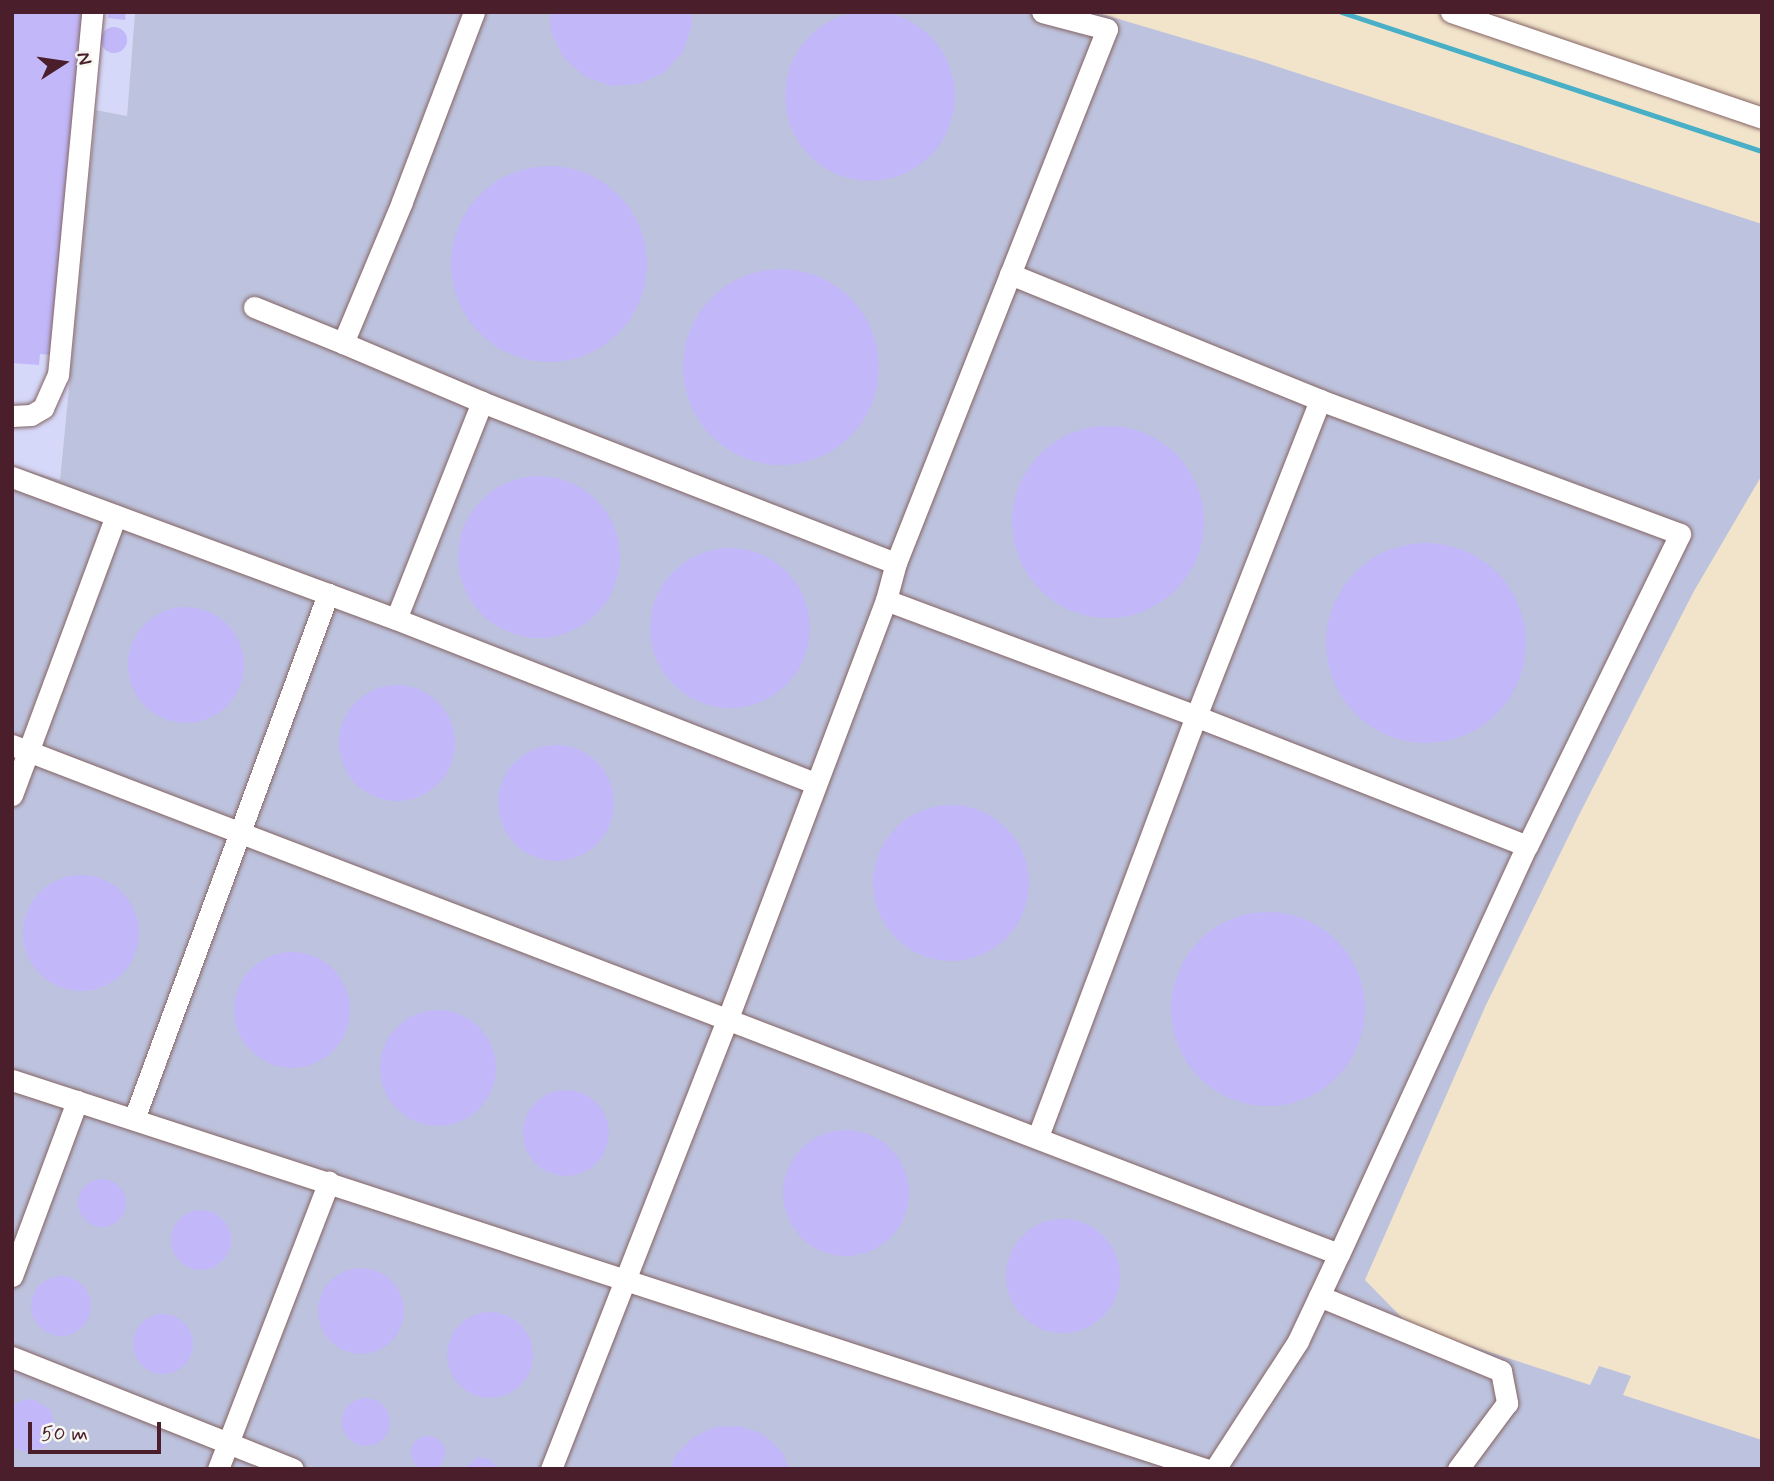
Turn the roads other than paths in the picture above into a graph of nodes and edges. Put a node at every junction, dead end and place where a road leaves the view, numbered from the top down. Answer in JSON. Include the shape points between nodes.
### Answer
{"nodes":[{"id":1,"x":92,"y":12,"type":"edge"},
{"id":2,"x":474,"y":12,"type":"edge"},
{"id":3,"x":1042,"y":12,"type":"edge"},
{"id":4,"x":1451,"y":12,"type":"edge"},
{"id":5,"x":1762,"y":118,"type":"edge"},
{"id":6,"x":1010,"y":274,"type":"junction"},
{"id":7,"x":254,"y":307,"type":"dead end"},
{"id":8,"x":343,"y":343,"type":"junction"},
{"id":9,"x":1320,"y":400,"type":"junction"},
{"id":10,"x":482,"y":402,"type":"junction"},
{"id":11,"x":12,"y":416,"type":"edge"},
{"id":12,"x":12,"y":477,"type":"edge"},
{"id":13,"x":116,"y":516,"type":"junction"},
{"id":14,"x":896,"y":563,"type":"junction"},
{"id":15,"x":328,"y":594,"type":"junction"},
{"id":16,"x":887,"y":600,"type":"junction"},
{"id":17,"x":396,"y":619,"type":"junction"},
{"id":18,"x":1196,"y":716,"type":"junction"},
{"id":19,"x":20,"y":748,"type":"edge"},
{"id":20,"x":816,"y":784,"type":"junction"},
{"id":21,"x":12,"y":795,"type":"edge"},
{"id":22,"x":241,"y":830,"type":"junction"},
{"id":23,"x":1527,"y":846,"type":"junction"},
{"id":24,"x":728,"y":1018,"type":"junction"},
{"id":25,"x":12,"y":1080,"type":"edge"},
{"id":26,"x":77,"y":1101,"type":"junction"},
{"id":27,"x":134,"y":1119,"type":"junction"},
{"id":28,"x":1038,"y":1137,"type":"junction"},
{"id":29,"x":329,"y":1182,"type":"junction"},
{"id":30,"x":1339,"y":1254,"type":"junction"},
{"id":31,"x":12,"y":1276,"type":"edge"},
{"id":32,"x":624,"y":1277,"type":"junction"},
{"id":33,"x":1319,"y":1296,"type":"junction"},
{"id":34,"x":12,"y":1357,"type":"edge"},
{"id":35,"x":228,"y":1444,"type":"junction"},
{"id":36,"x":218,"y":1469,"type":"edge"},
{"id":37,"x":293,"y":1469,"type":"edge"},
{"id":38,"x":551,"y":1469,"type":"edge"},
{"id":39,"x":1205,"y":1469,"type":"edge"},
{"id":40,"x":1214,"y":1469,"type":"edge"},
{"id":41,"x":1458,"y":1469,"type":"edge"}],
"edges":[{"from":1,"to":11,"type":"lane","via":[[58,375],[43,408],[31,415]]},
{"from":2,"to":8,"type":"lane"},
{"from":3,"to":6,"type":"lane","via":[[1107,29]]},
{"from":4,"to":5,"type":"lane"},
{"from":6,"to":9,"type":"lane"},
{"from":6,"to":14,"type":"lane"},
{"from":7,"to":8,"type":"lane"},
{"from":8,"to":10,"type":"lane"},
{"from":9,"to":18,"type":"lane"},
{"from":9,"to":23,"type":"lane","via":[[1680,534]]},
{"from":10,"to":14,"type":"lane"},
{"from":10,"to":17,"type":"lane"},
{"from":12,"to":13,"type":"lane"},
{"from":13,"to":15,"type":"lane"},
{"from":13,"to":19,"type":"lane"},
{"from":14,"to":16,"type":"lane"},
{"from":15,"to":17,"type":"lane"},
{"from":15,"to":22,"type":"lane"},
{"from":16,"to":18,"type":"lane"},
{"from":16,"to":20,"type":"lane"},
{"from":17,"to":20,"type":"lane"},
{"from":18,"to":23,"type":"lane"},
{"from":18,"to":28,"type":"lane"},
{"from":19,"to":21,"type":"lane"},
{"from":19,"to":22,"type":"lane"},
{"from":20,"to":24,"type":"lane"},
{"from":22,"to":24,"type":"lane"},
{"from":22,"to":27,"type":"lane"},
{"from":23,"to":30,"type":"lane"},
{"from":24,"to":28,"type":"lane"},
{"from":24,"to":32,"type":"lane"},
{"from":25,"to":26,"type":"lane"},
{"from":26,"to":27,"type":"lane"},
{"from":26,"to":31,"type":"lane"},
{"from":27,"to":29,"type":"lane"},
{"from":28,"to":30,"type":"lane"},
{"from":29,"to":32,"type":"lane"},
{"from":29,"to":35,"type":"lane"},
{"from":30,"to":33,"type":"lane"},
{"from":32,"to":38,"type":"lane"},
{"from":32,"to":39,"type":"lane"},
{"from":33,"to":40,"type":"lane","via":[[1298,1341]]},
{"from":33,"to":41,"type":"lane","via":[[1501,1371],[1507,1403]]},
{"from":34,"to":35,"type":"lane"},
{"from":35,"to":36,"type":"lane"},
{"from":35,"to":37,"type":"lane"}]}
